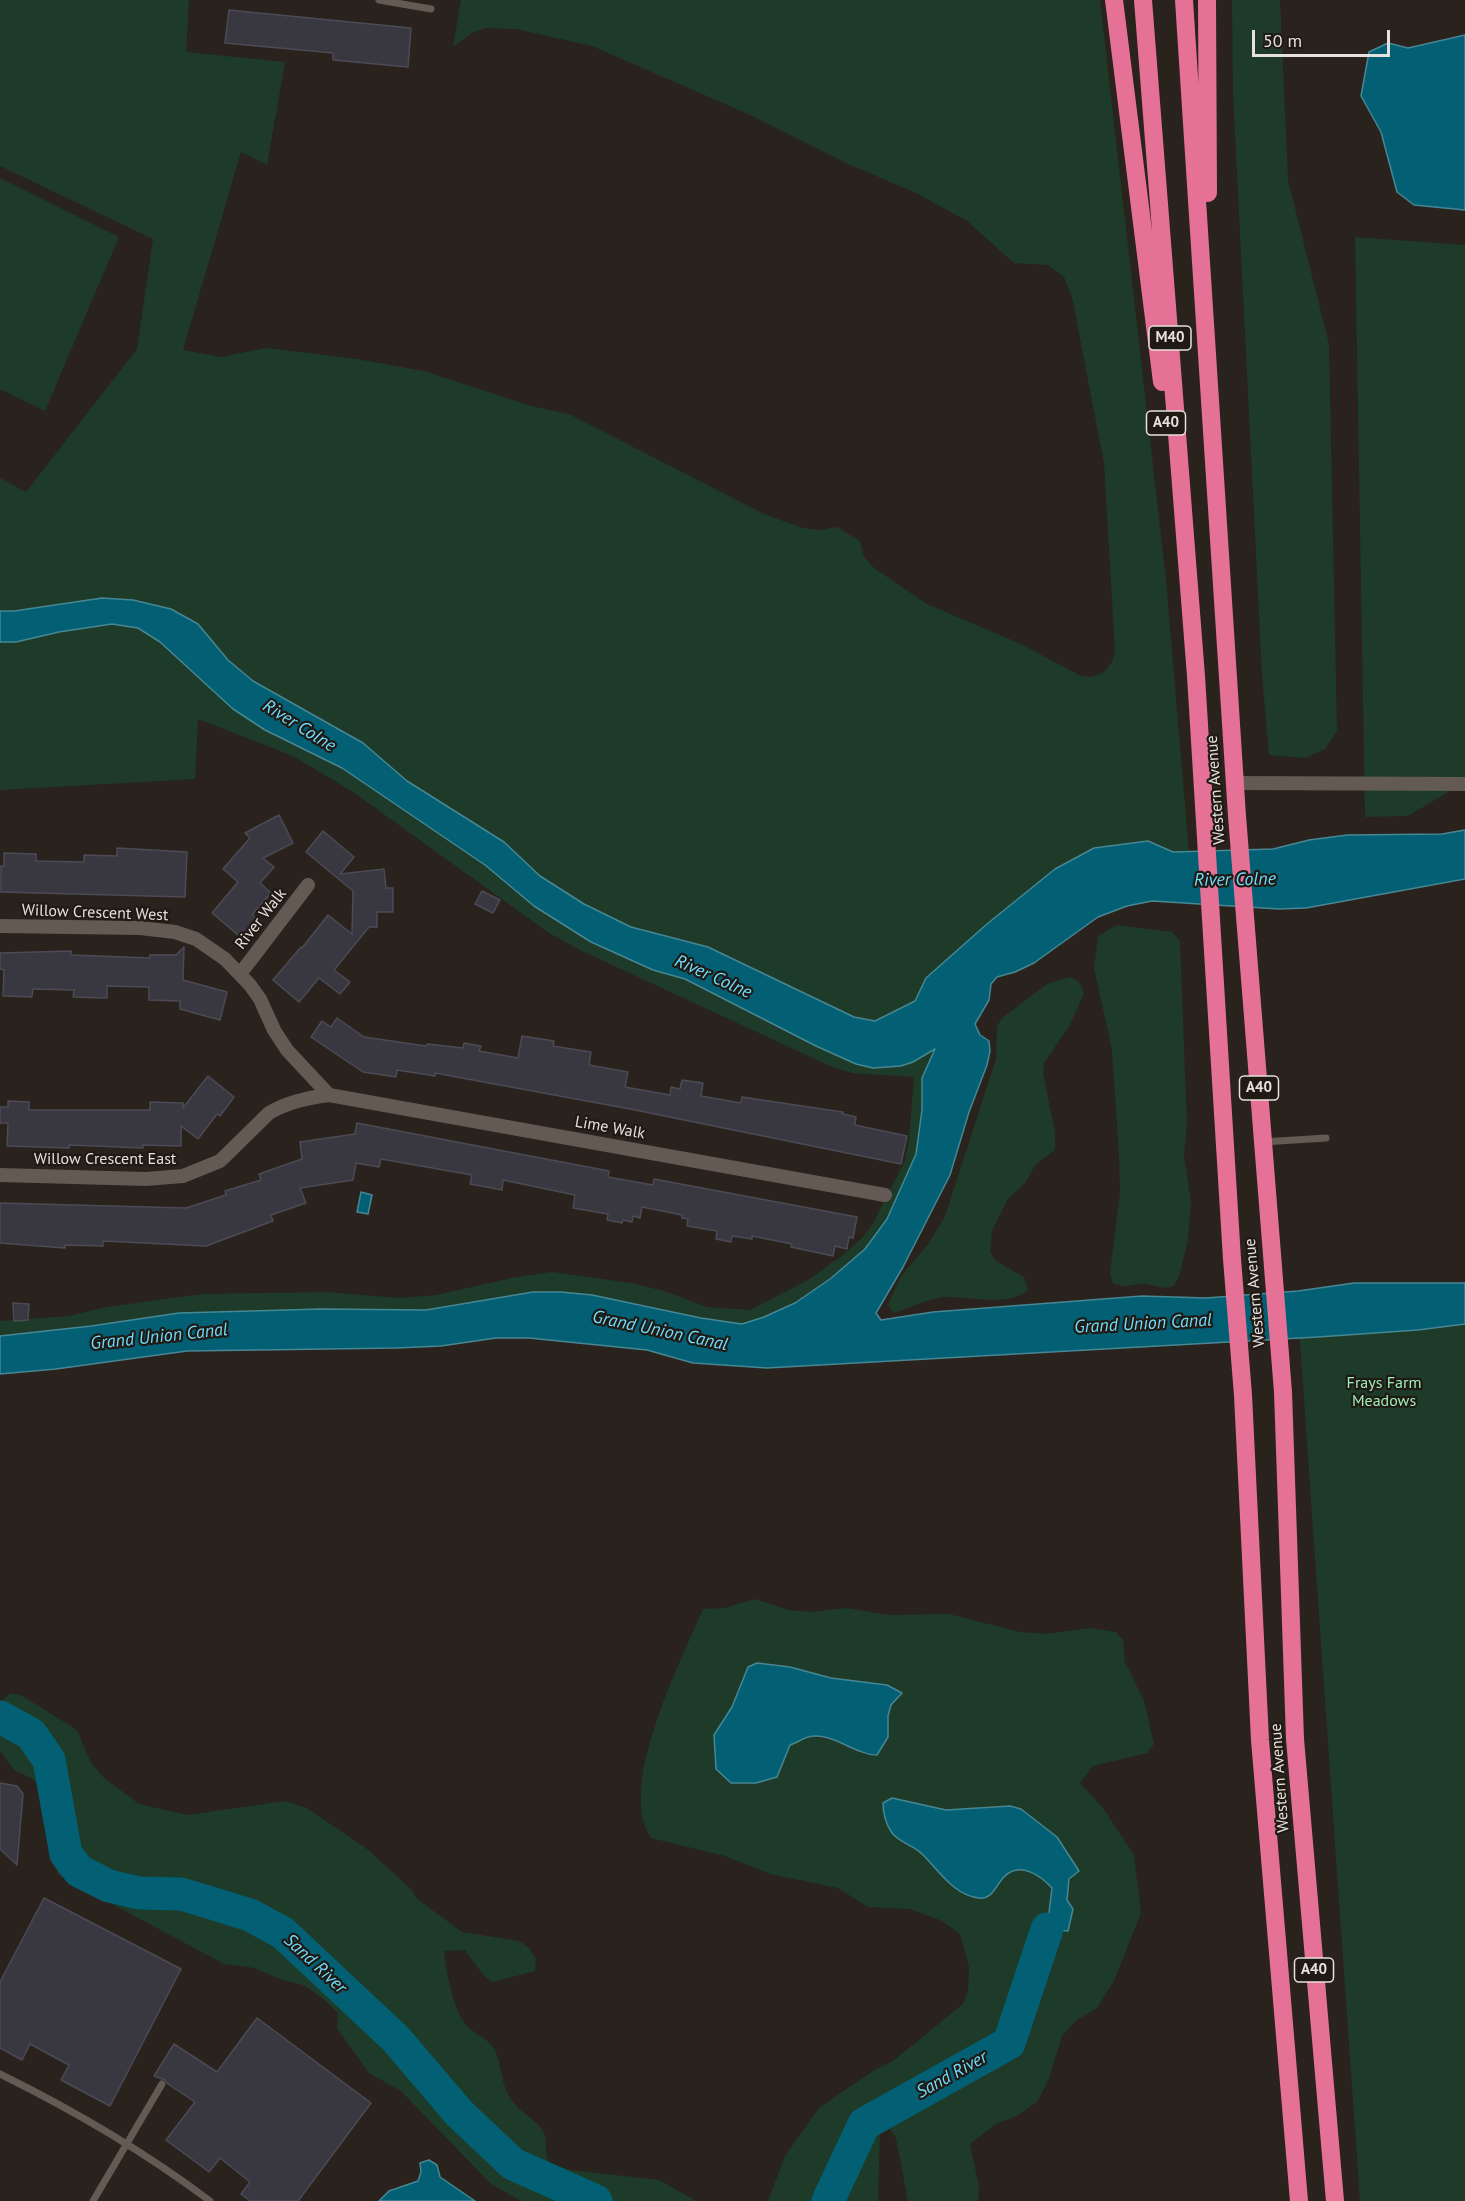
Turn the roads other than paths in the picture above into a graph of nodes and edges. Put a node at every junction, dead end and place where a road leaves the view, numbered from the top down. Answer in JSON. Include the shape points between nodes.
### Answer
{"nodes":[{"id":1,"x":379,"y":0,"type":"edge"},
{"id":2,"x":1114,"y":0,"type":"edge"},
{"id":3,"x":1143,"y":0,"type":"edge"},
{"id":4,"x":1184,"y":0,"type":"edge"},
{"id":5,"x":1207,"y":0,"type":"edge"},
{"id":6,"x":431,"y":9,"type":"dead end"},
{"id":7,"x":1210,"y":381,"type":"junction"},
{"id":8,"x":1196,"y":676,"type":"junction"},
{"id":9,"x":1235,"y":783,"type":"junction"},
{"id":10,"x":1465,"y":784,"type":"edge"},
{"id":11,"x":308,"y":885,"type":"dead end"},
{"id":12,"x":0,"y":926,"type":"edge"},
{"id":13,"x":240,"y":974,"type":"junction"},
{"id":14,"x":329,"y":1095,"type":"junction"},
{"id":15,"x":1326,"y":1138,"type":"dead end"},
{"id":16,"x":1263,"y":1142,"type":"junction"},
{"id":17,"x":0,"y":1175,"type":"edge"},
{"id":18,"x":885,"y":1195,"type":"dead end"},
{"id":19,"x":0,"y":2074,"type":"edge"},
{"id":20,"x":162,"y":2084,"type":"dead end"},
{"id":21,"x":128,"y":2144,"type":"junction"},
{"id":22,"x":93,"y":2201,"type":"edge"},
{"id":23,"x":210,"y":2201,"type":"edge"},
{"id":24,"x":1299,"y":2201,"type":"edge"},
{"id":25,"x":1335,"y":2201,"type":"edge"}],
"edges":[{"from":1,"to":6,"type":"lane"},
{"from":2,"to":8,"type":"highway","number":"A40"},
{"from":3,"to":8,"type":"highway","number":"M40"},
{"from":4,"to":7,"type":"highway","number":"M40"},
{"from":5,"to":7,"type":"highway"},
{"from":7,"to":9,"type":"highway","name":"Western Avenue","number":"A40"},
{"from":8,"to":24,"type":"highway","name":"Western Avenue","number":"A40","via":[[1243,1395],[1260,1740]]},
{"from":9,"to":10,"type":"street"},
{"from":9,"to":16,"type":"highway","name":"Western Avenue","number":"A40"},
{"from":11,"to":13,"type":"street","name":"River Walk"},
{"from":12,"to":13,"type":"street","name":"Willow Crescent West","via":[[175,932],[209,947]]},
{"from":13,"to":14,"type":"street","name":"Willow Crescent West","via":[[260,999],[287,1050]]},
{"from":14,"to":17,"type":"street","name":"Willow Crescent East","via":[[277,1108],[220,1161],[183,1176],[146,1179]]},
{"from":14,"to":18,"type":"street","name":"Lime Walk"},
{"from":15,"to":16,"type":"lane"},
{"from":16,"to":25,"type":"highway","name":"Western Avenue","number":"A40","via":[[1283,1392],[1296,1739]]},
{"from":19,"to":21,"type":"lane"},
{"from":20,"to":21,"type":"lane"},
{"from":21,"to":22,"type":"lane"},
{"from":21,"to":23,"type":"lane"}]}
